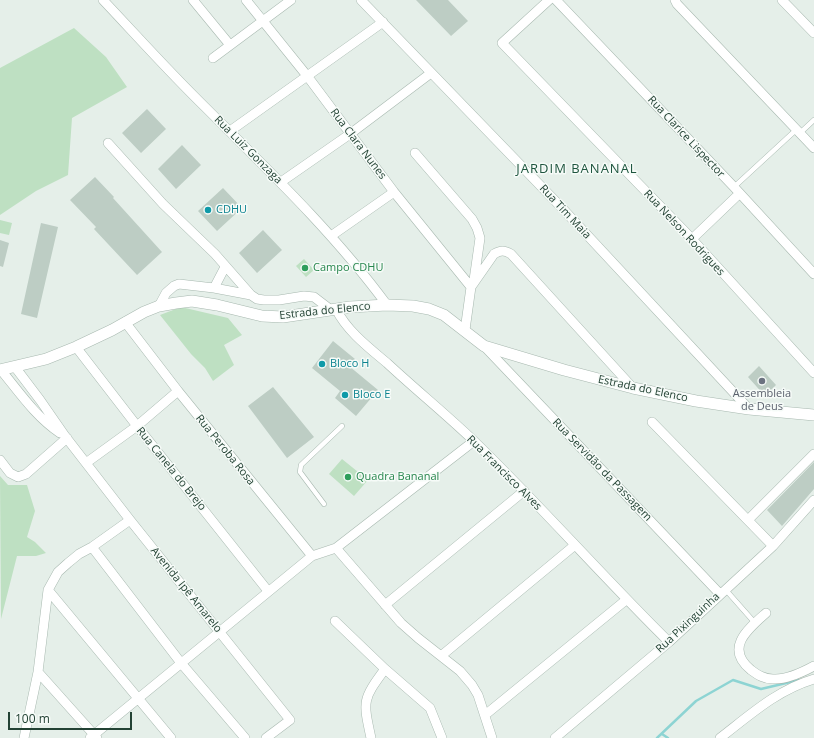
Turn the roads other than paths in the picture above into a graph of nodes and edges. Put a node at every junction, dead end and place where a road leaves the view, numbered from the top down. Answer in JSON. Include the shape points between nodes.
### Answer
{"nodes":[{"id":1,"x":103,"y":0,"type":"edge"},
{"id":2,"x":193,"y":0,"type":"edge"},
{"id":3,"x":246,"y":0,"type":"edge"},
{"id":4,"x":291,"y":0,"type":"edge"},
{"id":5,"x":361,"y":0,"type":"edge"},
{"id":6,"x":549,"y":0,"type":"edge"},
{"id":7,"x":556,"y":0,"type":"edge"},
{"id":8,"x":782,"y":0,"type":"edge"},
{"id":9,"x":676,"y":2,"type":"edge"},
{"id":10,"x":263,"y":21,"type":"junction"},
{"id":11,"x":383,"y":22,"type":"junction"},
{"id":12,"x":814,"y":33,"type":"edge"},
{"id":13,"x":230,"y":45,"type":"junction"},
{"id":14,"x":212,"y":58,"type":"dead end"},
{"id":15,"x":431,"y":73,"type":"junction"},
{"id":16,"x":308,"y":76,"type":"junction"},
{"id":17,"x":814,"y":120,"type":"edge"},
{"id":18,"x":230,"y":131,"type":"junction"},
{"id":19,"x":798,"y":131,"type":"junction"},
{"id":20,"x":350,"y":134,"type":"junction"},
{"id":21,"x":108,"y":143,"type":"dead end"},
{"id":22,"x":814,"y":148,"type":"edge"},
{"id":23,"x":415,"y":153,"type":"dead end"},
{"id":24,"x":281,"y":182,"type":"junction"},
{"id":25,"x":737,"y":190,"type":"junction"},
{"id":26,"x":394,"y":192,"type":"junction"},
{"id":27,"x":331,"y":236,"type":"junction"},
{"id":28,"x":692,"y":239,"type":"junction"},
{"id":29,"x":225,"y":267,"type":"junction"},
{"id":30,"x":814,"y":274,"type":"edge"},
{"id":31,"x":472,"y":284,"type":"junction"},
{"id":32,"x":214,"y":288,"type":"junction"},
{"id":33,"x":250,"y":295,"type":"junction"},
{"id":34,"x":387,"y":305,"type":"junction"},
{"id":35,"x":159,"y":306,"type":"junction"},
{"id":36,"x":333,"y":309,"type":"junction"},
{"id":37,"x":125,"y":322,"type":"junction"},
{"id":38,"x":465,"y":330,"type":"junction"},
{"id":39,"x":484,"y":346,"type":"junction"},
{"id":40,"x":76,"y":347,"type":"junction"},
{"id":41,"x":16,"y":367,"type":"junction"},
{"id":42,"x":1,"y":370,"type":"edge"},
{"id":43,"x":814,"y":373,"type":"edge"},
{"id":44,"x":633,"y":388,"type":"junction"},
{"id":45,"x":178,"y":391,"type":"junction"},
{"id":46,"x":749,"y":409,"type":"junction"},
{"id":47,"x":813,"y":417,"type":"edge"},
{"id":48,"x":652,"y":422,"type":"dead end"},
{"id":49,"x":137,"y":426,"type":"junction"},
{"id":50,"x":342,"y":426,"type":"dead end"},
{"id":51,"x":66,"y":437,"type":"junction"},
{"id":52,"x":474,"y":441,"type":"junction"},
{"id":53,"x":814,"y":454,"type":"edge"},
{"id":54,"x":0,"y":460,"type":"edge"},
{"id":55,"x":86,"y":463,"type":"junction"},
{"id":56,"x":524,"y":491,"type":"junction"},
{"id":57,"x":814,"y":500,"type":"edge"},
{"id":58,"x":324,"y":504,"type":"dead end"},
{"id":59,"x":130,"y":520,"type":"junction"},
{"id":60,"x":748,"y":520,"type":"junction"},
{"id":61,"x":575,"y":545,"type":"junction"},
{"id":62,"x":773,"y":546,"type":"junction"},
{"id":63,"x":92,"y":547,"type":"junction"},
{"id":64,"x":336,"y":548,"type":"junction"},
{"id":65,"x":312,"y":556,"type":"junction"},
{"id":66,"x":48,"y":590,"type":"junction"},
{"id":67,"x":268,"y":591,"type":"junction"},
{"id":68,"x":723,"y":591,"type":"junction"},
{"id":69,"x":626,"y":600,"type":"junction"},
{"id":70,"x":385,"y":605,"type":"junction"},
{"id":71,"x":766,"y":614,"type":"dead end"},
{"id":72,"x":335,"y":621,"type":"dead end"},
{"id":73,"x":755,"y":623,"type":"junction"},
{"id":74,"x":220,"y":631,"type":"junction"},
{"id":75,"x":668,"y":642,"type":"junction"},
{"id":76,"x":441,"y":656,"type":"junction"},
{"id":77,"x":181,"y":663,"type":"junction"},
{"id":78,"x":814,"y":666,"type":"edge"},
{"id":79,"x":385,"y":669,"type":"junction"},
{"id":80,"x":38,"y":672,"type":"junction"},
{"id":81,"x":814,"y":679,"type":"edge"},
{"id":82,"x":138,"y":698,"type":"junction"},
{"id":83,"x":485,"y":715,"type":"junction"},
{"id":84,"x":94,"y":737,"type":"edge"},
{"id":85,"x":24,"y":738,"type":"edge"},
{"id":86,"x":171,"y":738,"type":"edge"},
{"id":87,"x":245,"y":738,"type":"edge"},
{"id":88,"x":266,"y":738,"type":"edge"},
{"id":89,"x":371,"y":738,"type":"edge"},
{"id":90,"x":442,"y":738,"type":"edge"},
{"id":91,"x":492,"y":738,"type":"edge"},
{"id":92,"x":554,"y":738,"type":"edge"},
{"id":93,"x":720,"y":738,"type":"edge"}],
"edges":[{"from":1,"to":18,"type":"street","name":"Rua Luiz Gonzaga"},
{"from":2,"to":13,"type":"street"},
{"from":3,"to":10,"type":"street","name":"Rua Clara Nunes"},
{"from":4,"to":10,"type":"street"},
{"from":5,"to":11,"type":"street","name":"Rua Tim Maia"},
{"from":6,"to":28,"type":"street","name":"Rua Nelson Rodrigues","via":[[502,43]]},
{"from":7,"to":25,"type":"street","name":"Rua Clarice Lispector"},
{"from":8,"to":12,"type":"street"},
{"from":9,"to":19,"type":"street"},
{"from":10,"to":13,"type":"street"},
{"from":10,"to":16,"type":"street","name":"Rua Clara Nunes"},
{"from":11,"to":15,"type":"street","name":"Rua Tim Maia"},
{"from":11,"to":16,"type":"street"},
{"from":13,"to":14,"type":"street"},
{"from":15,"to":20,"type":"street"},
{"from":15,"to":46,"type":"street","name":"Rua Tim Maia"},
{"from":16,"to":18,"type":"street"},
{"from":16,"to":20,"type":"street","name":"Rua Clara Nunes"},
{"from":17,"to":19,"type":"lane"},
{"from":18,"to":24,"type":"street","name":"Rua Luiz Gonzaga"},
{"from":19,"to":22,"type":"street"},
{"from":19,"to":25,"type":"lane"},
{"from":20,"to":24,"type":"street"},
{"from":20,"to":26,"type":"street","name":"Rua Clara Nunes"},
{"from":21,"to":29,"type":"street"},
{"from":23,"to":31,"type":"street","via":[[477,228],[480,238]]},
{"from":24,"to":27,"type":"street","name":"Rua Luiz Gonzaga"},
{"from":25,"to":28,"type":"street"},
{"from":25,"to":30,"type":"street","name":"Rua Clarice Lispector"},
{"from":26,"to":27,"type":"street"},
{"from":26,"to":31,"type":"street","name":"Rua Clara Nunes"},
{"from":27,"to":34,"type":"street","name":"Rua Luiz Gonzaga"},
{"from":28,"to":43,"type":"street","name":"Rua Nelson Rodrigues"},
{"from":29,"to":32,"type":"street"},
{"from":29,"to":33,"type":"street"},
{"from":31,"to":38,"type":"street"},
{"from":31,"to":44,"type":"street","via":[[494,254],[499,251],[511,254]]},
{"from":32,"to":33,"type":"street","name":"Rua Francisco Alves"},
{"from":32,"to":35,"type":"street","name":"Rua Francisco Alves","via":[[179,284],[166,292]]},
{"from":33,"to":36,"type":"street","name":"Rua Francisco Alves","via":[[264,300],[314,297]]},
{"from":34,"to":36,"type":"street","name":"Estrada do Elenco"},
{"from":34,"to":38,"type":"street","name":"Estrada do Elenco","via":[[429,309],[444,315]]},
{"from":35,"to":36,"type":"street","name":"Estrada do Elenco","via":[[192,302],[262,316],[283,317]]},
{"from":35,"to":37,"type":"street","name":"Estrada do Elenco"},
{"from":36,"to":52,"type":"street","name":"Rua Francisco Alves","via":[[363,342]]},
{"from":37,"to":40,"type":"street","name":"Estrada do Elenco"},
{"from":37,"to":45,"type":"street","name":"Rua Peroba Rosa"},
{"from":38,"to":39,"type":"street","name":"Estrada do Elenco"},
{"from":39,"to":44,"type":"street","name":"Estrada do Elenco"},
{"from":39,"to":68,"type":"street","name":"Rua Servidão da Passagem"},
{"from":40,"to":41,"type":"street","name":"Estrada do Elenco"},
{"from":40,"to":49,"type":"street","name":"Rua Canela do Brejo"},
{"from":41,"to":42,"type":"street","name":"Estrada do Elenco"},
{"from":41,"to":51,"type":"street","name":"Avenida Ipê Amarelo"},
{"from":42,"to":51,"type":"street","name":"Avenida Ipê Amarelo","via":[[40,417]]},
{"from":44,"to":46,"type":"street","name":"Estrada do Elenco"},
{"from":45,"to":49,"type":"street"},
{"from":45,"to":65,"type":"street","name":"Rua Peroba Rosa"},
{"from":46,"to":47,"type":"street","name":"Estrada do Elenco"},
{"from":48,"to":60,"type":"street"},
{"from":49,"to":55,"type":"street"},
{"from":49,"to":67,"type":"street","name":"Rua Canela do Brejo"},
{"from":50,"to":58,"type":"lane","via":[[300,468],[300,472]]},
{"from":51,"to":54,"type":"street","via":[[26,474],[18,477],[10,473]]},
{"from":51,"to":55,"type":"street","name":"Avenida Ipê Amarelo"},
{"from":52,"to":56,"type":"street","name":"Rua Francisco Alves"},
{"from":52,"to":64,"type":"street"},
{"from":53,"to":60,"type":"street"},
{"from":55,"to":59,"type":"street","name":"Avenida Ipê Amarelo"},
{"from":56,"to":61,"type":"street","name":"Rua Francisco Alves"},
{"from":56,"to":70,"type":"street"},
{"from":57,"to":62,"type":"street","name":"Rua Pixinguinha"},
{"from":59,"to":63,"type":"street"},
{"from":59,"to":74,"type":"street","name":"Avenida Ipê Amarelo"},
{"from":60,"to":62,"type":"street"},
{"from":61,"to":69,"type":"street","name":"Rua Francisco Alves"},
{"from":61,"to":76,"type":"street"},
{"from":62,"to":68,"type":"street","name":"Rua Pixinguinha"},
{"from":63,"to":66,"type":"street","via":[[79,554],[58,572]]},
{"from":63,"to":77,"type":"street"},
{"from":64,"to":65,"type":"street"},
{"from":64,"to":70,"type":"street"},
{"from":65,"to":67,"type":"street"},
{"from":66,"to":80,"type":"street"},
{"from":66,"to":82,"type":"street"},
{"from":67,"to":74,"type":"street"},
{"from":68,"to":73,"type":"lane"},
{"from":68,"to":75,"type":"street","name":"Rua Pixinguinha"},
{"from":69,"to":75,"type":"street","name":"Rua Francisco Alves"},
{"from":69,"to":83,"type":"street"},
{"from":70,"to":76,"type":"street","via":[[407,628]]},
{"from":71,"to":73,"type":"street"},
{"from":72,"to":79,"type":"street"},
{"from":73,"to":78,"type":"street","via":[[743,636],[738,652],[750,669],[763,678],[774,680]]},
{"from":74,"to":77,"type":"street"},
{"from":74,"to":88,"type":"street","name":"Avenida Ipê Amarelo","via":[[290,720]]},
{"from":75,"to":92,"type":"street","name":"Rua Pixinguinha"},
{"from":76,"to":83,"type":"street","via":[[460,671],[472,685]]},
{"from":77,"to":82,"type":"street"},
{"from":77,"to":87,"type":"street"},
{"from":79,"to":89,"type":"street","via":[[370,688],[366,700],[365,710]]},
{"from":79,"to":90,"type":"street","via":[[430,708]]},
{"from":80,"to":84,"type":"street"},
{"from":80,"to":85,"type":"street"},
{"from":81,"to":93,"type":"street","via":[[790,687],[774,696]]},
{"from":82,"to":84,"type":"street"},
{"from":82,"to":86,"type":"street"},
{"from":83,"to":91,"type":"street"}]}
